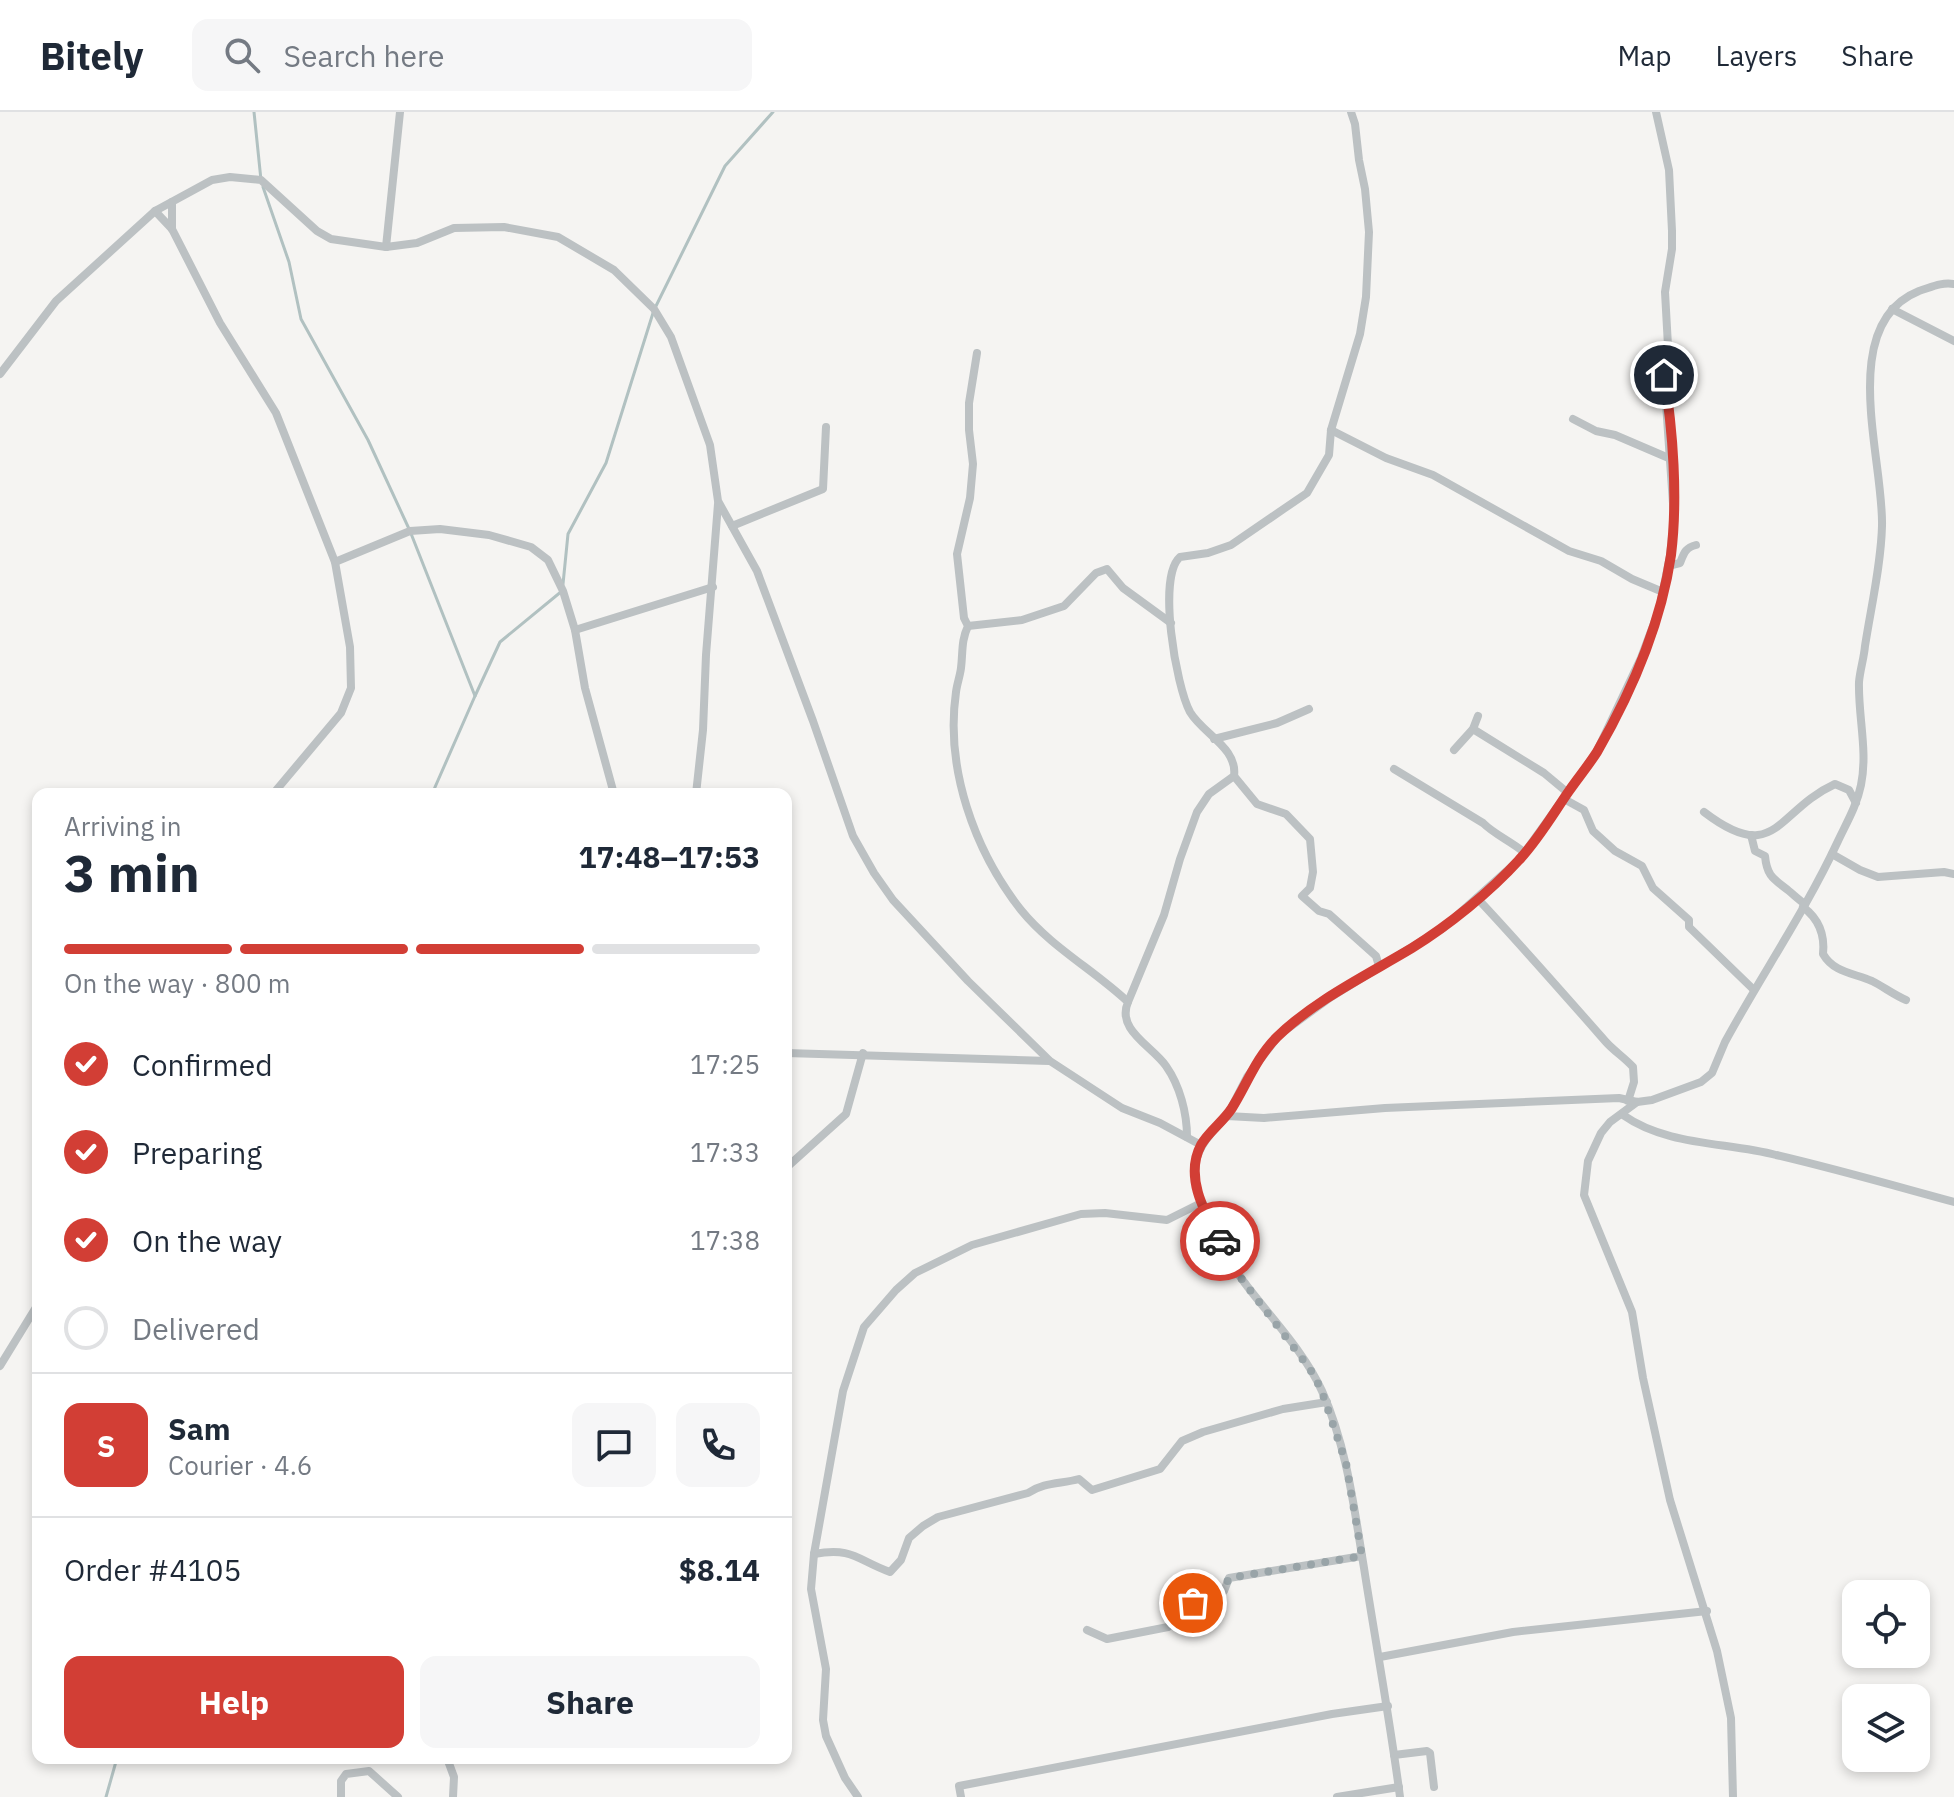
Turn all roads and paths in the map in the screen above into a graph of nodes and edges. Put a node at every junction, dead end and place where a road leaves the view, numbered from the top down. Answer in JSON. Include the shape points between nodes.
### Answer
{"nodes":[{"id":1,"x":400,"y":112,"type":"edge"},
{"id":2,"x":1351,"y":112,"type":"edge"},
{"id":3,"x":1656,"y":112,"type":"edge"},
{"id":4,"x":172,"y":202,"type":"junction"},
{"id":5,"x":155,"y":211,"type":"junction"},
{"id":6,"x":172,"y":229,"type":"junction"},
{"id":7,"x":386,"y":247,"type":"junction"},
{"id":8,"x":1954,"y":284,"type":"edge"},
{"id":9,"x":1892,"y":309,"type":"junction"},
{"id":10,"x":1954,"y":341,"type":"edge"},
{"id":11,"x":977,"y":353,"type":"dead end"},
{"id":12,"x":0,"y":374,"type":"edge"},
{"id":13,"x":1573,"y":419,"type":"dead end"},
{"id":14,"x":826,"y":427,"type":"dead end"},
{"id":15,"x":1331,"y":430,"type":"junction"},
{"id":16,"x":1671,"y":459,"type":"junction"},
{"id":17,"x":718,"y":501,"type":"junction"},
{"id":18,"x":732,"y":526,"type":"junction"},
{"id":19,"x":1696,"y":545,"type":"dead end"},
{"id":20,"x":335,"y":562,"type":"junction"},
{"id":21,"x":1668,"y":566,"type":"junction"},
{"id":22,"x":713,"y":587,"type":"junction"},
{"id":23,"x":1663,"y":592,"type":"junction"},
{"id":24,"x":1171,"y":623,"type":"junction"},
{"id":25,"x":968,"y":626,"type":"junction"},
{"id":26,"x":575,"y":630,"type":"junction"},
{"id":27,"x":1309,"y":709,"type":"dead end"},
{"id":28,"x":1478,"y":716,"type":"dead end"},
{"id":29,"x":1473,"y":729,"type":"junction"},
{"id":30,"x":1214,"y":739,"type":"junction"},
{"id":31,"x":1454,"y":750,"type":"dead end"},
{"id":32,"x":1394,"y":769,"type":"dead end"},
{"id":33,"x":1234,"y":776,"type":"junction"},
{"id":34,"x":278,"y":788,"type":"edge"},
{"id":35,"x":612,"y":788,"type":"edge"},
{"id":36,"x":696,"y":788,"type":"edge"},
{"id":37,"x":1566,"y":796,"type":"junction"},
{"id":38,"x":1856,"y":804,"type":"junction"},
{"id":39,"x":1704,"y":812,"type":"dead end"},
{"id":40,"x":1751,"y":835,"type":"junction"},
{"id":41,"x":1525,"y":853,"type":"junction"},
{"id":42,"x":1832,"y":854,"type":"junction"},
{"id":43,"x":1954,"y":874,"type":"edge"},
{"id":44,"x":1477,"y":898,"type":"junction"},
{"id":45,"x":1804,"y":906,"type":"junction"},
{"id":46,"x":1379,"y":966,"type":"junction"},
{"id":47,"x":1754,"y":990,"type":"junction"},
{"id":48,"x":1906,"y":1000,"type":"dead end"},
{"id":49,"x":1128,"y":1002,"type":"junction"},
{"id":50,"x":792,"y":1053,"type":"edge"},
{"id":51,"x":863,"y":1053,"type":"junction"},
{"id":52,"x":1050,"y":1061,"type":"junction"},
{"id":53,"x":1633,"y":1101,"type":"junction"},
{"id":54,"x":1623,"y":1115,"type":"junction"},
{"id":55,"x":1227,"y":1116,"type":"junction"},
{"id":56,"x":1187,"y":1137,"type":"junction"},
{"id":57,"x":1201,"y":1145,"type":"junction"},
{"id":58,"x":792,"y":1163,"type":"edge"},
{"id":59,"x":1954,"y":1202,"type":"edge"},
{"id":60,"x":1201,"y":1203,"type":"junction"},
{"id":61,"x":32,"y":1314,"type":"edge"},
{"id":62,"x":0,"y":1366,"type":"edge"},
{"id":63,"x":1327,"y":1402,"type":"junction"},
{"id":64,"x":814,"y":1554,"type":"junction"},
{"id":65,"x":1362,"y":1556,"type":"junction"},
{"id":66,"x":1707,"y":1611,"type":"junction"},
{"id":67,"x":1087,"y":1630,"type":"dead end"},
{"id":68,"x":1380,"y":1657,"type":"junction"},
{"id":69,"x":1388,"y":1706,"type":"junction"},
{"id":70,"x":1394,"y":1755,"type":"junction"},
{"id":71,"x":449,"y":1764,"type":"edge"},
{"id":72,"x":1434,"y":1787,"type":"dead end"},
{"id":73,"x":1399,"y":1792,"type":"edge"},
{"id":74,"x":341,"y":1797,"type":"edge"},
{"id":75,"x":398,"y":1797,"type":"edge"},
{"id":76,"x":453,"y":1797,"type":"edge"},
{"id":77,"x":858,"y":1797,"type":"edge"},
{"id":78,"x":961,"y":1797,"type":"edge"},
{"id":79,"x":1337,"y":1797,"type":"edge"},
{"id":80,"x":1733,"y":1797,"type":"edge"}],
"edges":[{"from":1,"to":7,"type":"street"},
{"from":2,"to":15,"type":"street","via":[[1369,232],[1366,297]]},
{"from":3,"to":16,"type":"street","via":[[1669,170],[1672,231],[1664,375]]},
{"from":4,"to":5,"type":"street"},
{"from":4,"to":6,"type":"street"},
{"from":4,"to":7,"type":"street","via":[[212,180],[261,180],[331,239]]},
{"from":5,"to":6,"type":"street"},
{"from":5,"to":12,"type":"street","via":[[56,301]]},
{"from":6,"to":20,"type":"street","via":[[220,323],[276,413]]},
{"from":7,"to":17,"type":"street","via":[[417,243],[454,228],[504,227],[558,237],[614,270],[654,309],[671,337],[710,445]]},
{"from":8,"to":9,"type":"street","via":[[1943,282],[1913,294]]},
{"from":9,"to":10,"type":"street"},
{"from":9,"to":38,"type":"street","via":[[1877,339],[1871,369],[1882,526],[1859,682],[1863,742]]},
{"from":11,"to":25,"type":"street","via":[[969,403],[971,486],[957,554]]},
{"from":13,"to":16,"type":"street"},
{"from":14,"to":18,"type":"street","via":[[823,489]]},
{"from":15,"to":23,"type":"street","via":[[1433,475],[1569,551]]},
{"from":15,"to":24,"type":"street","via":[[1329,455],[1307,493],[1231,545],[1174,562]]},
{"from":16,"to":21,"type":"street","via":[[1674,518]]},
{"from":17,"to":18,"type":"street"},
{"from":17,"to":22,"type":"street"},
{"from":18,"to":52,"type":"street","via":[[757,571],[853,836],[874,873],[968,981]]},
{"from":19,"to":21,"type":"street","via":[[1683,552],[1680,563]]},
{"from":20,"to":26,"type":"street","via":[[410,531],[463,530],[500,538],[531,547],[548,560]]},
{"from":20,"to":34,"type":"street","via":[[350,647],[351,688],[341,713]]},
{"from":21,"to":23,"type":"street"},
{"from":22,"to":26,"type":"street"},
{"from":22,"to":36,"type":"street"},
{"from":23,"to":37,"type":"street","via":[[1614,719]]},
{"from":24,"to":25,"type":"street","via":[[1123,588],[1107,569],[1096,573],[1064,606],[1022,620]]},
{"from":24,"to":30,"type":"street","via":[[1185,701]]},
{"from":25,"to":49,"type":"street","via":[[961,640],[955,694],[955,754],[970,818],[998,878],[1023,912]]},
{"from":26,"to":35,"type":"street"},
{"from":27,"to":30,"type":"street"},
{"from":28,"to":29,"type":"street"},
{"from":29,"to":31,"type":"street"},
{"from":29,"to":37,"type":"street","via":[[1544,773]]},
{"from":30,"to":33,"type":"street","via":[[1234,761]]},
{"from":32,"to":41,"type":"street"},
{"from":33,"to":46,"type":"street","via":[[1257,804],[1286,814],[1310,839],[1313,872],[1302,896],[1376,956]]},
{"from":33,"to":49,"type":"street","via":[[1209,794],[1197,812],[1164,915]]},
{"from":37,"to":41,"type":"street"},
{"from":37,"to":47,"type":"street","via":[[1584,810],[1593,831],[1642,866],[1653,888]]},
{"from":38,"to":40,"type":"street","via":[[1849,790],[1835,784],[1784,819],[1778,829],[1765,836]]},
{"from":38,"to":42,"type":"street"},
{"from":39,"to":40,"type":"street","via":[[1723,827]]},
{"from":40,"to":45,"type":"street","via":[[1774,882]]},
{"from":41,"to":44,"type":"street"},
{"from":42,"to":43,"type":"street","via":[[1878,877]]},
{"from":42,"to":45,"type":"street"},
{"from":44,"to":46,"type":"street","via":[[1443,928]]},
{"from":44,"to":53,"type":"street","via":[[1633,1067]]},
{"from":45,"to":47,"type":"street"},
{"from":45,"to":48,"type":"street","via":[[1825,938],[1828,962]]},
{"from":46,"to":55,"type":"street","via":[[1279,1035],[1247,1077]]},
{"from":47,"to":53,"type":"street","via":[[1712,1073],[1652,1100]]},
{"from":49,"to":56,"type":"street","via":[[1127,1024],[1167,1067],[1185,1110]]},
{"from":50,"to":51,"type":"street"},
{"from":51,"to":52,"type":"street"},
{"from":51,"to":58,"type":"street","via":[[846,1114]]},
{"from":52,"to":56,"type":"street","via":[[1122,1108]]},
{"from":53,"to":54,"type":"street"},
{"from":53,"to":55,"type":"street"},
{"from":54,"to":59,"type":"street","via":[[1685,1139],[1774,1154]]},
{"from":54,"to":66,"type":"street","via":[[1601,1133],[1588,1161],[1584,1195],[1632,1312],[1670,1500]]},
{"from":55,"to":57,"type":"street"},
{"from":56,"to":57,"type":"street"},
{"from":57,"to":60,"type":"street","via":[[1195,1177]]},
{"from":60,"to":63,"type":"street","via":[[1241,1278],[1310,1369]]},
{"from":60,"to":64,"type":"street","via":[[1167,1220],[1105,1213],[1058,1219],[972,1245],[915,1273],[896,1290],[864,1327],[851,1360]]},
{"from":61,"to":62,"type":"street"},
{"from":63,"to":64,"type":"street","via":[[1203,1432],[1182,1441],[1160,1469],[1131,1479],[1092,1490],[1079,1479],[1041,1484],[1028,1493],[938,1517],[909,1538],[890,1572],[844,1551]]},
{"from":63,"to":65,"type":"street","via":[[1346,1463]]},
{"from":64,"to":77,"type":"street","via":[[811,1589],[826,1669],[823,1720],[831,1751]]},
{"from":65,"to":67,"type":"street","via":[[1229,1578],[1215,1599],[1193,1603],[1168,1627],[1107,1639]]},
{"from":65,"to":68,"type":"street"},
{"from":66,"to":68,"type":"street","via":[[1513,1632]]},
{"from":66,"to":80,"type":"street","via":[[1731,1718]]},
{"from":68,"to":69,"type":"street"},
{"from":69,"to":70,"type":"street"},
{"from":69,"to":78,"type":"street","via":[[959,1786]]},
{"from":70,"to":72,"type":"street","via":[[1430,1753]]},
{"from":70,"to":73,"type":"street"},
{"from":71,"to":76,"type":"street"},
{"from":73,"to":79,"type":"street"},
{"from":74,"to":75,"type":"street","via":[[341,1781],[356,1771],[369,1771]]}]}
